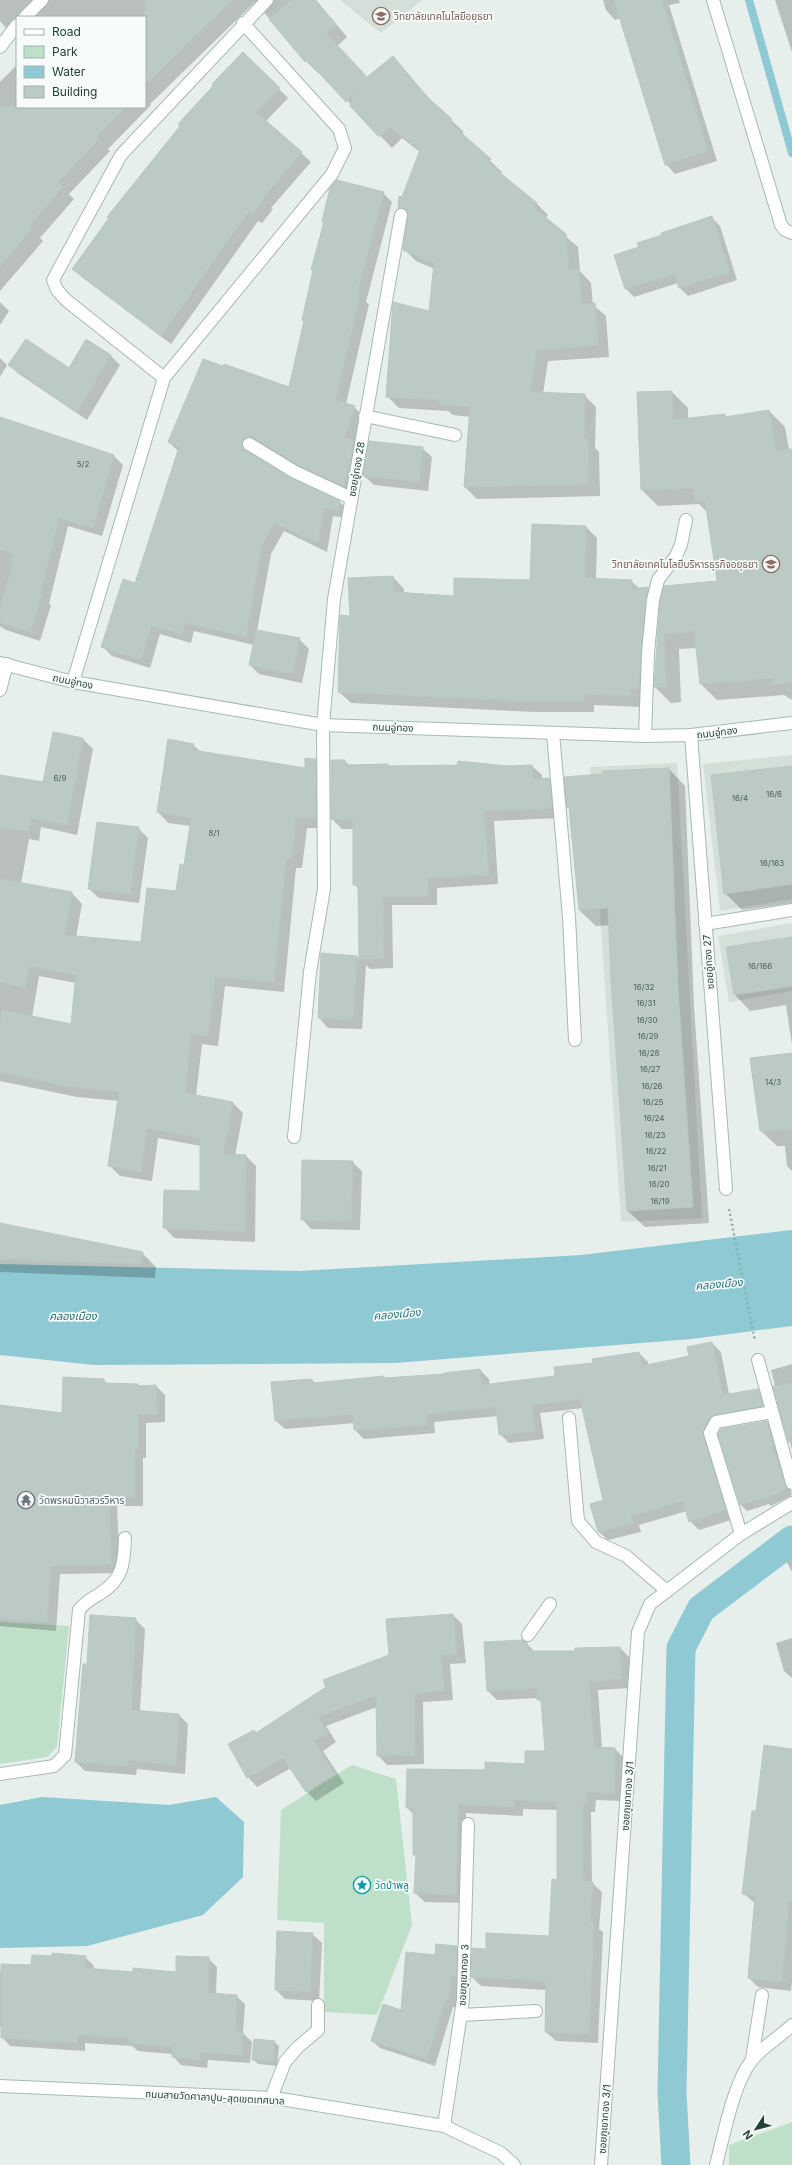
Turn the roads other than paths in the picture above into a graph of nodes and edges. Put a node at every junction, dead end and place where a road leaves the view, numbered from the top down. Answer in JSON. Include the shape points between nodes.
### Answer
{"nodes":[{"id":1,"x":42,"y":0,"type":"edge"},
{"id":2,"x":267,"y":0,"type":"edge"},
{"id":3,"x":713,"y":0,"type":"edge"},
{"id":4,"x":26,"y":16,"type":"edge"},
{"id":5,"x":243,"y":23,"type":"junction"},
{"id":6,"x":16,"y":26,"type":"edge"},
{"id":7,"x":0,"y":47,"type":"edge"},
{"id":8,"x":401,"y":215,"type":"dead end"},
{"id":9,"x":792,"y":233,"type":"edge"},
{"id":10,"x":164,"y":378,"type":"junction"},
{"id":11,"x":365,"y":416,"type":"junction"},
{"id":12,"x":454,"y":435,"type":"dead end"},
{"id":13,"x":249,"y":444,"type":"dead end"},
{"id":14,"x":351,"y":498,"type":"junction"},
{"id":15,"x":686,"y":520,"type":"dead end"},
{"id":16,"x":4,"y":663,"type":"edge"},
{"id":17,"x":73,"y":682,"type":"junction"},
{"id":18,"x":0,"y":690,"type":"edge"},
{"id":19,"x":792,"y":723,"type":"edge"},
{"id":20,"x":323,"y":724,"type":"junction"},
{"id":21,"x":553,"y":733,"type":"junction"},
{"id":22,"x":691,"y":735,"type":"junction"},
{"id":23,"x":644,"y":736,"type":"junction"},
{"id":24,"x":792,"y":910,"type":"edge"},
{"id":25,"x":705,"y":924,"type":"junction"},
{"id":26,"x":575,"y":1040,"type":"dead end"},
{"id":27,"x":294,"y":1137,"type":"dead end"},
{"id":28,"x":726,"y":1190,"type":"road end"},
{"id":29,"x":758,"y":1360,"type":"road end"},
{"id":30,"x":772,"y":1412,"type":"junction"},
{"id":31,"x":569,"y":1418,"type":"dead end"},
{"id":32,"x":792,"y":1482,"type":"edge"},
{"id":33,"x":792,"y":1503,"type":"edge"},
{"id":34,"x":741,"y":1534,"type":"junction"},
{"id":35,"x":125,"y":1538,"type":"dead end"},
{"id":36,"x":667,"y":1591,"type":"junction"},
{"id":37,"x":550,"y":1604,"type":"dead end"},
{"id":38,"x":528,"y":1635,"type":"dead end"},
{"id":39,"x":0,"y":1774,"type":"edge"},
{"id":40,"x":468,"y":1824,"type":"dead end"},
{"id":41,"x":762,"y":1995,"type":"dead end"},
{"id":42,"x":318,"y":2005,"type":"dead end"},
{"id":43,"x":536,"y":2011,"type":"dead end"},
{"id":44,"x":461,"y":2015,"type":"junction"},
{"id":45,"x":792,"y":2025,"type":"edge"},
{"id":46,"x":752,"y":2059,"type":"junction"},
{"id":47,"x":0,"y":2086,"type":"edge"},
{"id":48,"x":271,"y":2098,"type":"junction"},
{"id":49,"x":444,"y":2126,"type":"junction"},
{"id":50,"x":514,"y":2165,"type":"edge"},
{"id":51,"x":601,"y":2165,"type":"edge"},
{"id":52,"x":716,"y":2165,"type":"edge"}],
"edges":[{"from":1,"to":4,"type":"street"},
{"from":2,"to":5,"type":"street"},
{"from":3,"to":9,"type":"street","via":[[781,225]]},
{"from":5,"to":10,"type":"street","via":[[339,129],[345,148],[332,174]]},
{"from":5,"to":10,"type":"street","via":[[120,155],[53,280],[57,290],[66,300]]},
{"from":6,"to":7,"type":"street"},
{"from":8,"to":11,"type":"street","name":"ซอยอู่ทอง 28"},
{"from":10,"to":17,"type":"street"},
{"from":11,"to":12,"type":"street"},
{"from":11,"to":14,"type":"street","name":"ซอยอู่ทอง 28"},
{"from":13,"to":14,"type":"street","via":[[295,472]]},
{"from":14,"to":20,"type":"street","name":"ซอยอู่ทอง 28","via":[[334,599]]},
{"from":15,"to":23,"type":"street","via":[[678,551],[658,580],[654,593]]},
{"from":16,"to":17,"type":"street","name":"ถนนอู่ทอง"},
{"from":16,"to":18,"type":"street"},
{"from":17,"to":20,"type":"street","name":"ถนนอู่ทอง"},
{"from":19,"to":22,"type":"street","name":"ถนนอู่ทอง"},
{"from":20,"to":21,"type":"street","name":"ถนนอู่ทอง"},
{"from":20,"to":27,"type":"street","name":"ซอยอู่ทอง 28","via":[[324,889],[310,972]]},
{"from":21,"to":23,"type":"street","name":"ถนนอู่ทอง"},
{"from":21,"to":26,"type":"street","via":[[569,917]]},
{"from":22,"to":23,"type":"street","name":"ถนนอู่ทอง"},
{"from":22,"to":25,"type":"street","name":"ซอยอู่ทอง 27"},
{"from":24,"to":25,"type":"street"},
{"from":25,"to":28,"type":"street","name":"ซอยอู่ทอง 27"},
{"from":29,"to":30,"type":"street"},
{"from":30,"to":32,"type":"street"},
{"from":30,"to":34,"type":"street","via":[[716,1422],[710,1433]]},
{"from":31,"to":36,"type":"street","via":[[578,1521],[596,1542],[626,1556]]},
{"from":33,"to":34,"type":"street","name":"ซอยภูเขาทอง 3/1"},
{"from":34,"to":36,"type":"street","name":"ซอยภูเขาทอง 3/1"},
{"from":35,"to":39,"type":"street","via":[[123,1568],[116,1580],[86,1601],[79,1610],[65,1755],[54,1766]]},
{"from":36,"to":51,"type":"street","name":"ซอยภูเขาทอง 3/1","via":[[650,1604],[638,1632]]},
{"from":37,"to":38,"type":"street"},
{"from":40,"to":44,"type":"street","name":"ซอยภูเขาทอง 3"},
{"from":41,"to":46,"type":"street"},
{"from":42,"to":48,"type":"street","via":[[318,2030],[285,2062]]},
{"from":43,"to":44,"type":"street"},
{"from":44,"to":49,"type":"street","name":"ซอยภูเขาทอง 3"},
{"from":45,"to":46,"type":"street"},
{"from":46,"to":52,"type":"street","via":[[740,2081]]},
{"from":47,"to":48,"type":"street","name":"ถนนสายวัดศาลาปูน-สุดเขตเทศบาล"},
{"from":48,"to":49,"type":"street","name":"ถนนสายวัดศาลาปูน-สุดเขตเทศบาล"},
{"from":49,"to":50,"type":"street","name":"ถนนสายวัดศาลาปูน-สุดเขตเทศบาล","via":[[501,2153]]}]}
